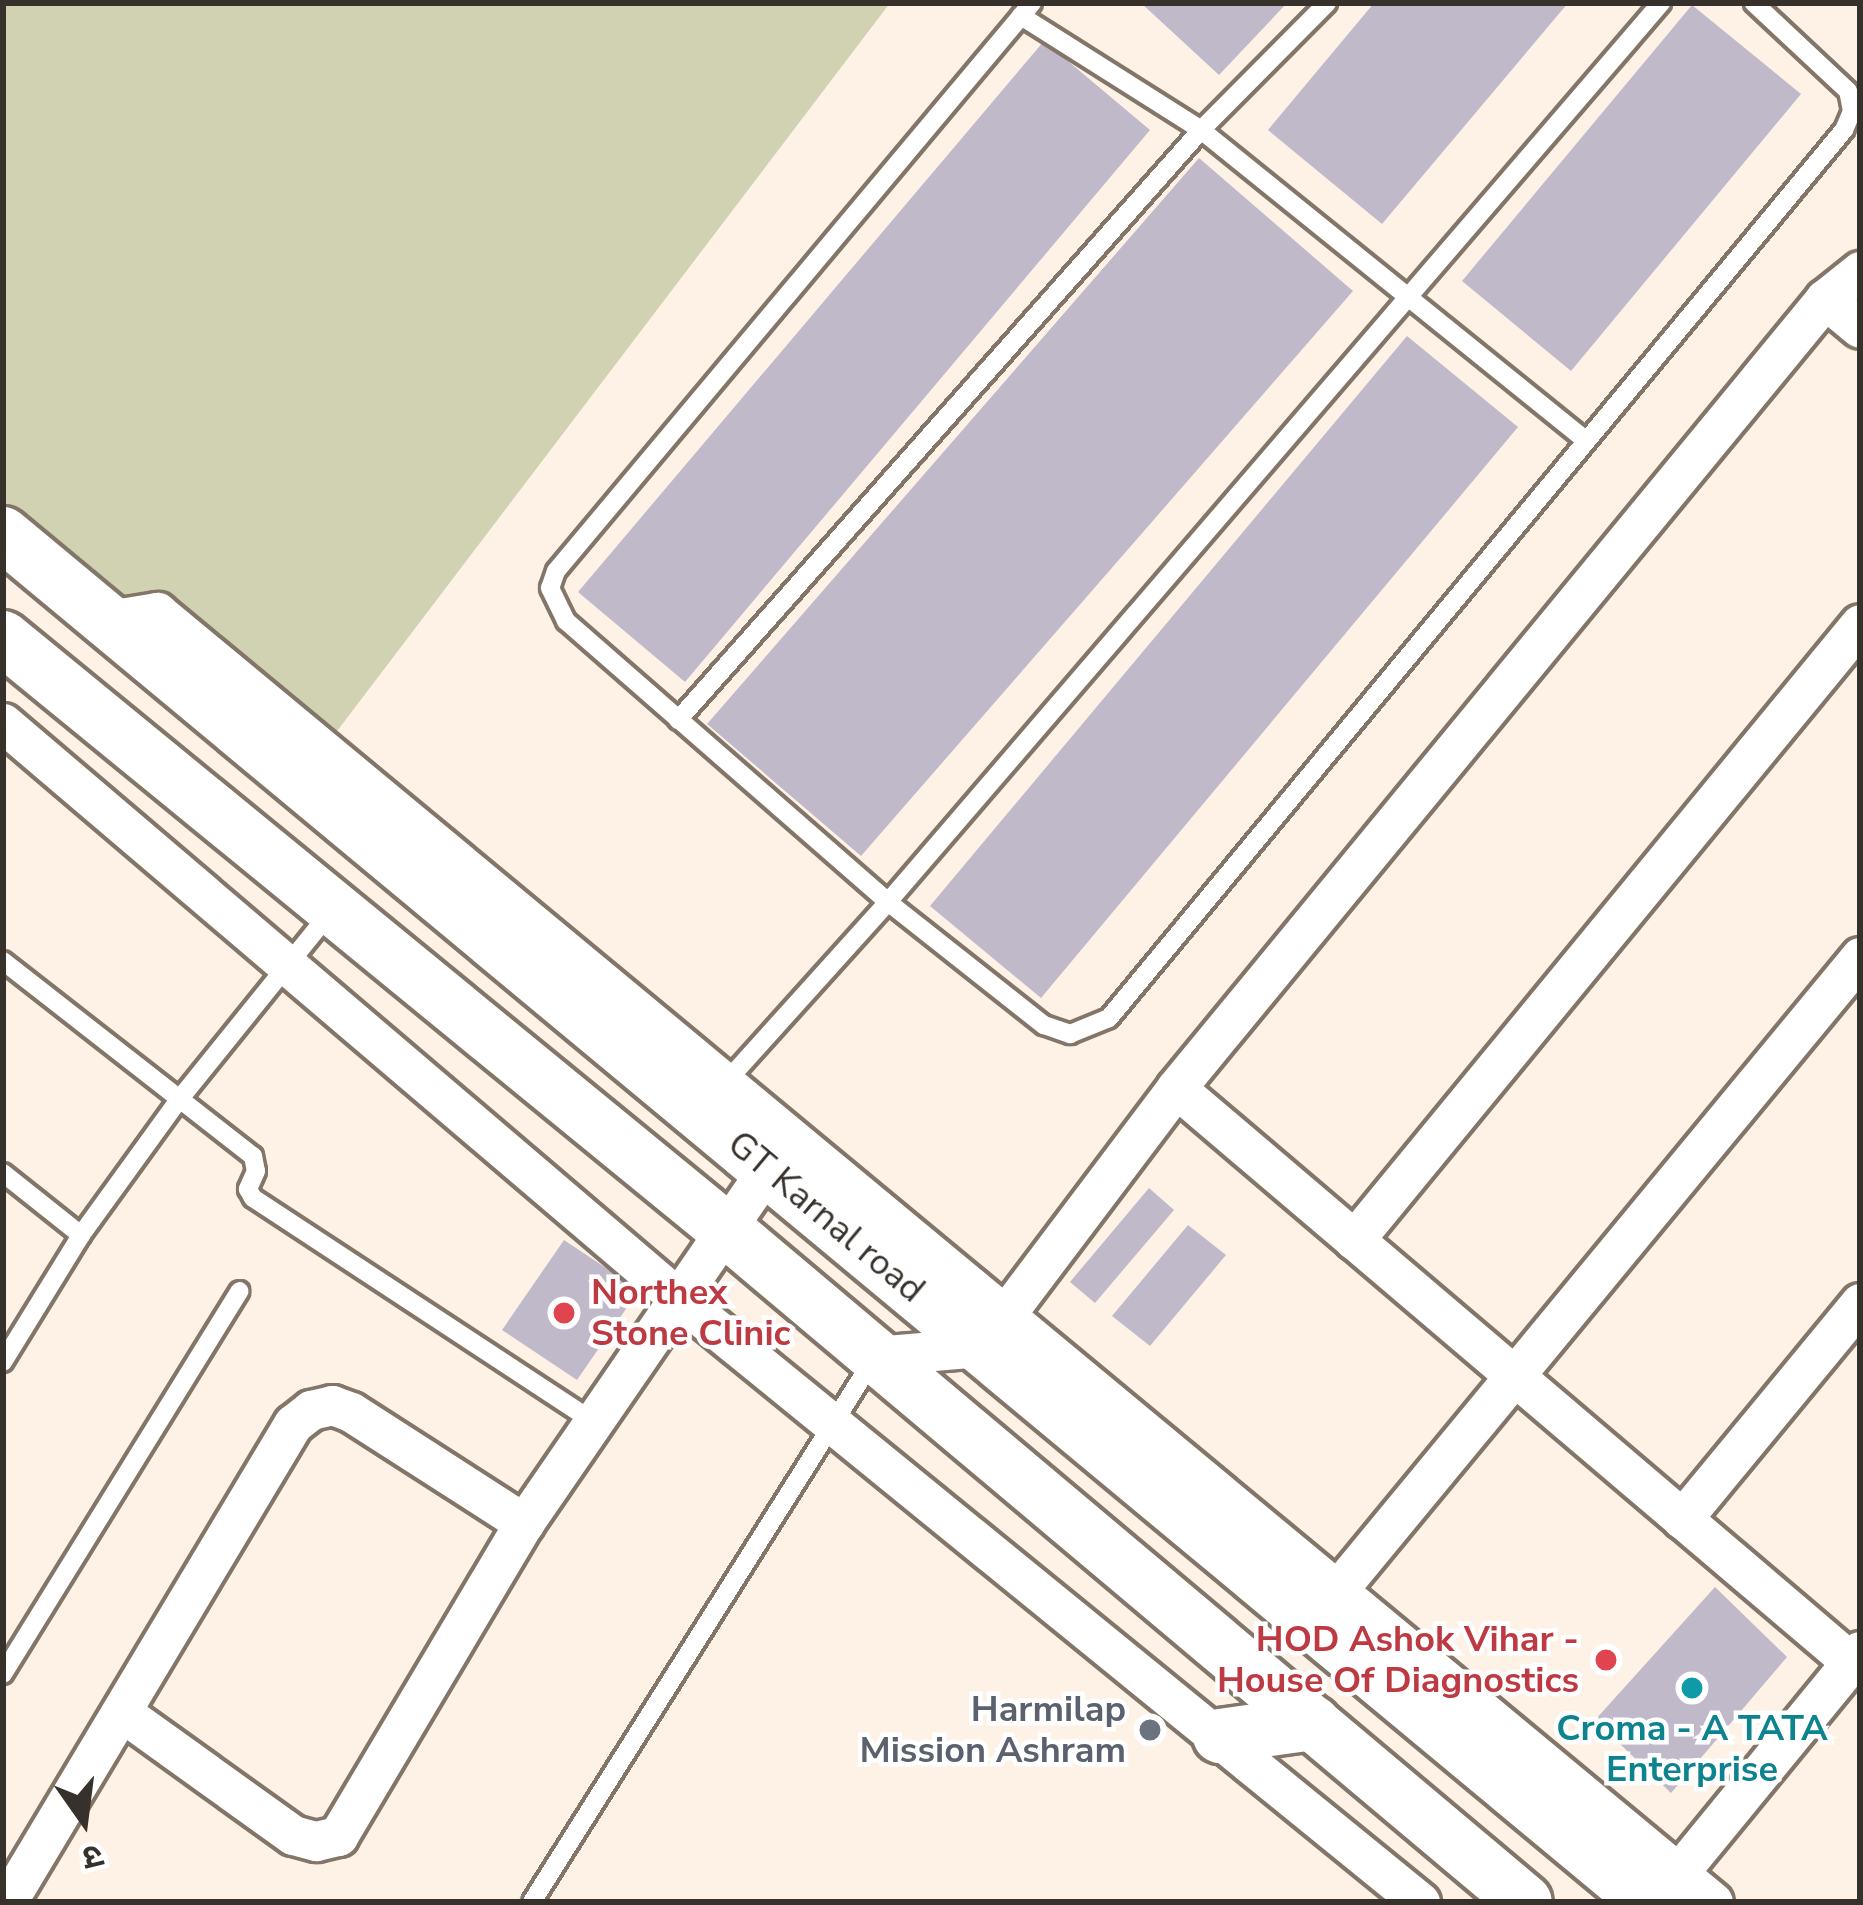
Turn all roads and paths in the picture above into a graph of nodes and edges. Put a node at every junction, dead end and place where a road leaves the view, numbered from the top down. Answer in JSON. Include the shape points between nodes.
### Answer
{"nodes":[{"id":1,"x":1327,"y":3,"type":"edge"},
{"id":2,"x":1661,"y":3,"type":"edge"},
{"id":3,"x":1754,"y":3,"type":"edge"},
{"id":4,"x":1026,"y":9,"type":"edge"},
{"id":5,"x":1202,"y":130,"type":"junction"},
{"id":6,"x":1860,"y":271,"type":"edge"},
{"id":7,"x":1409,"y":296,"type":"junction"},
{"id":8,"x":1825,"y":299,"type":"junction"},
{"id":9,"x":1860,"y":328,"type":"edge"},
{"id":10,"x":1585,"y":440,"type":"junction"},
{"id":11,"x":3,"y":533,"type":"edge"},
{"id":12,"x":108,"y":620,"type":"junction"},
{"id":13,"x":1860,"y":624,"type":"edge"},
{"id":14,"x":3,"y":638,"type":"edge"},
{"id":15,"x":205,"y":701,"type":"junction"},
{"id":16,"x":677,"y":720,"type":"junction"},
{"id":17,"x":3,"y":723,"type":"edge"},
{"id":18,"x":151,"y":759,"type":"junction"},
{"id":19,"x":888,"y":902,"type":"junction"},
{"id":20,"x":333,"y":909,"type":"junction"},
{"id":21,"x":1860,"y":957,"type":"edge"},
{"id":22,"x":3,"y":961,"type":"edge"},
{"id":23,"x":287,"y":967,"type":"junction"},
{"id":24,"x":1176,"y":1088,"type":"junction"},
{"id":25,"x":713,"y":1098,"type":"junction"},
{"id":26,"x":178,"y":1101,"type":"junction"},
{"id":27,"x":767,"y":1168,"type":"junction"},
{"id":28,"x":3,"y":1173,"type":"edge"},
{"id":29,"x":725,"y":1228,"type":"junction"},
{"id":30,"x":81,"y":1235,"type":"junction"},
{"id":31,"x":1354,"y":1240,"type":"junction"},
{"id":32,"x":240,"y":1291,"type":"dead end"},
{"id":33,"x":678,"y":1298,"type":"junction"},
{"id":34,"x":1860,"y":1303,"type":"edge"},
{"id":35,"x":995,"y":1331,"type":"junction"},
{"id":36,"x":875,"y":1356,"type":"junction"},
{"id":37,"x":3,"y":1362,"type":"edge"},
{"id":38,"x":1515,"y":1376,"type":"junction"},
{"id":39,"x":593,"y":1421,"type":"junction"},
{"id":40,"x":834,"y":1423,"type":"junction"},
{"id":41,"x":1682,"y":1519,"type":"junction"},
{"id":42,"x":524,"y":1523,"type":"junction"},
{"id":43,"x":1324,"y":1606,"type":"junction"},
{"id":44,"x":1856,"y":1657,"type":"edge"},
{"id":45,"x":3,"y":1674,"type":"edge"},
{"id":46,"x":123,"y":1713,"type":"junction"},
{"id":47,"x":1313,"y":1723,"type":"junction"},
{"id":48,"x":1220,"y":1736,"type":"junction"},
{"id":49,"x":1444,"y":1837,"type":"junction"},
{"id":50,"x":1660,"y":1893,"type":"edge"},
{"id":51,"x":1411,"y":1899,"type":"edge"},
{"id":52,"x":7,"y":1902,"type":"edge"},
{"id":53,"x":532,"y":1902,"type":"edge"},
{"id":54,"x":1525,"y":1902,"type":"edge"},
{"id":55,"x":1713,"y":1902,"type":"edge"}],
"edges":[{"from":1,"to":5,"type":"lane"},
{"from":2,"to":7,"type":"lane"},
{"from":3,"to":10,"type":"lane","via":[[1837,76],[1852,111]]},
{"from":4,"to":5,"type":"lane"},
{"from":4,"to":16,"type":"lane","via":[[556,571],[554,606]]},
{"from":5,"to":7,"type":"lane"},
{"from":5,"to":16,"type":"lane"},
{"from":6,"to":8,"type":"street"},
{"from":7,"to":10,"type":"lane"},
{"from":7,"to":19,"type":"lane"},
{"from":8,"to":9,"type":"street"},
{"from":8,"to":24,"type":"street"},
{"from":10,"to":19,"type":"lane","via":[[1109,1018],[1070,1034],[1044,1025]]},
{"from":11,"to":12,"type":"main road","name":"GT Karnal road"},
{"from":12,"to":15,"type":"main road","name":"GT Karnal road"},
{"from":12,"to":25,"type":"street","via":[[157,612]]},
{"from":13,"to":31,"type":"street"},
{"from":14,"to":18,"type":"main road"},
{"from":15,"to":18,"type":"main road"},
{"from":15,"to":25,"type":"main road","name":"GT Karnal road"},
{"from":16,"to":19,"type":"lane"},
{"from":17,"to":23,"type":"street"},
{"from":18,"to":20,"type":"main road"},
{"from":19,"to":25,"type":"lane"},
{"from":20,"to":23,"type":"lane"},
{"from":20,"to":29,"type":"main road"},
{"from":21,"to":38,"type":"street"},
{"from":22,"to":26,"type":"lane"},
{"from":23,"to":26,"type":"lane"},
{"from":23,"to":33,"type":"street"},
{"from":24,"to":31,"type":"street"},
{"from":24,"to":35,"type":"street"},
{"from":25,"to":27,"type":"main road","name":"GT Karnal road"},
{"from":25,"to":35,"type":"street"},
{"from":26,"to":30,"type":"lane"},
{"from":26,"to":39,"type":"lane","via":[[253,1156],[253,1198]]},
{"from":27,"to":29,"type":"street"},
{"from":27,"to":35,"type":"main road","name":"GT Karnal road"},
{"from":28,"to":30,"type":"lane"},
{"from":29,"to":33,"type":"street"},
{"from":29,"to":36,"type":"main road"},
{"from":30,"to":37,"type":"lane"},
{"from":31,"to":38,"type":"street"},
{"from":32,"to":45,"type":"lane"},
{"from":33,"to":39,"type":"street"},
{"from":33,"to":40,"type":"street"},
{"from":34,"to":41,"type":"street"},
{"from":35,"to":36,"type":"street"},
{"from":35,"to":43,"type":"main road","name":"GT Karnal road"},
{"from":36,"to":40,"type":"lane"},
{"from":36,"to":47,"type":"main road"},
{"from":38,"to":41,"type":"street"},
{"from":38,"to":43,"type":"street"},
{"from":39,"to":42,"type":"street"},
{"from":40,"to":48,"type":"street"},
{"from":40,"to":53,"type":"lane"},
{"from":41,"to":44,"type":"street"},
{"from":42,"to":46,"type":"street","via":[[351,1412],[332,1405],[311,1410],[293,1424]]},
{"from":42,"to":46,"type":"street","via":[[338,1836],[293,1834]]},
{"from":43,"to":50,"type":"main road","name":"GT Karnal road"},
{"from":44,"to":50,"type":"street"},
{"from":46,"to":52,"type":"street"},
{"from":47,"to":48,"type":"main road"},
{"from":47,"to":49,"type":"main road"},
{"from":48,"to":51,"type":"street"},
{"from":49,"to":51,"type":"street"},
{"from":49,"to":54,"type":"main road"},
{"from":50,"to":55,"type":"street"}]}
